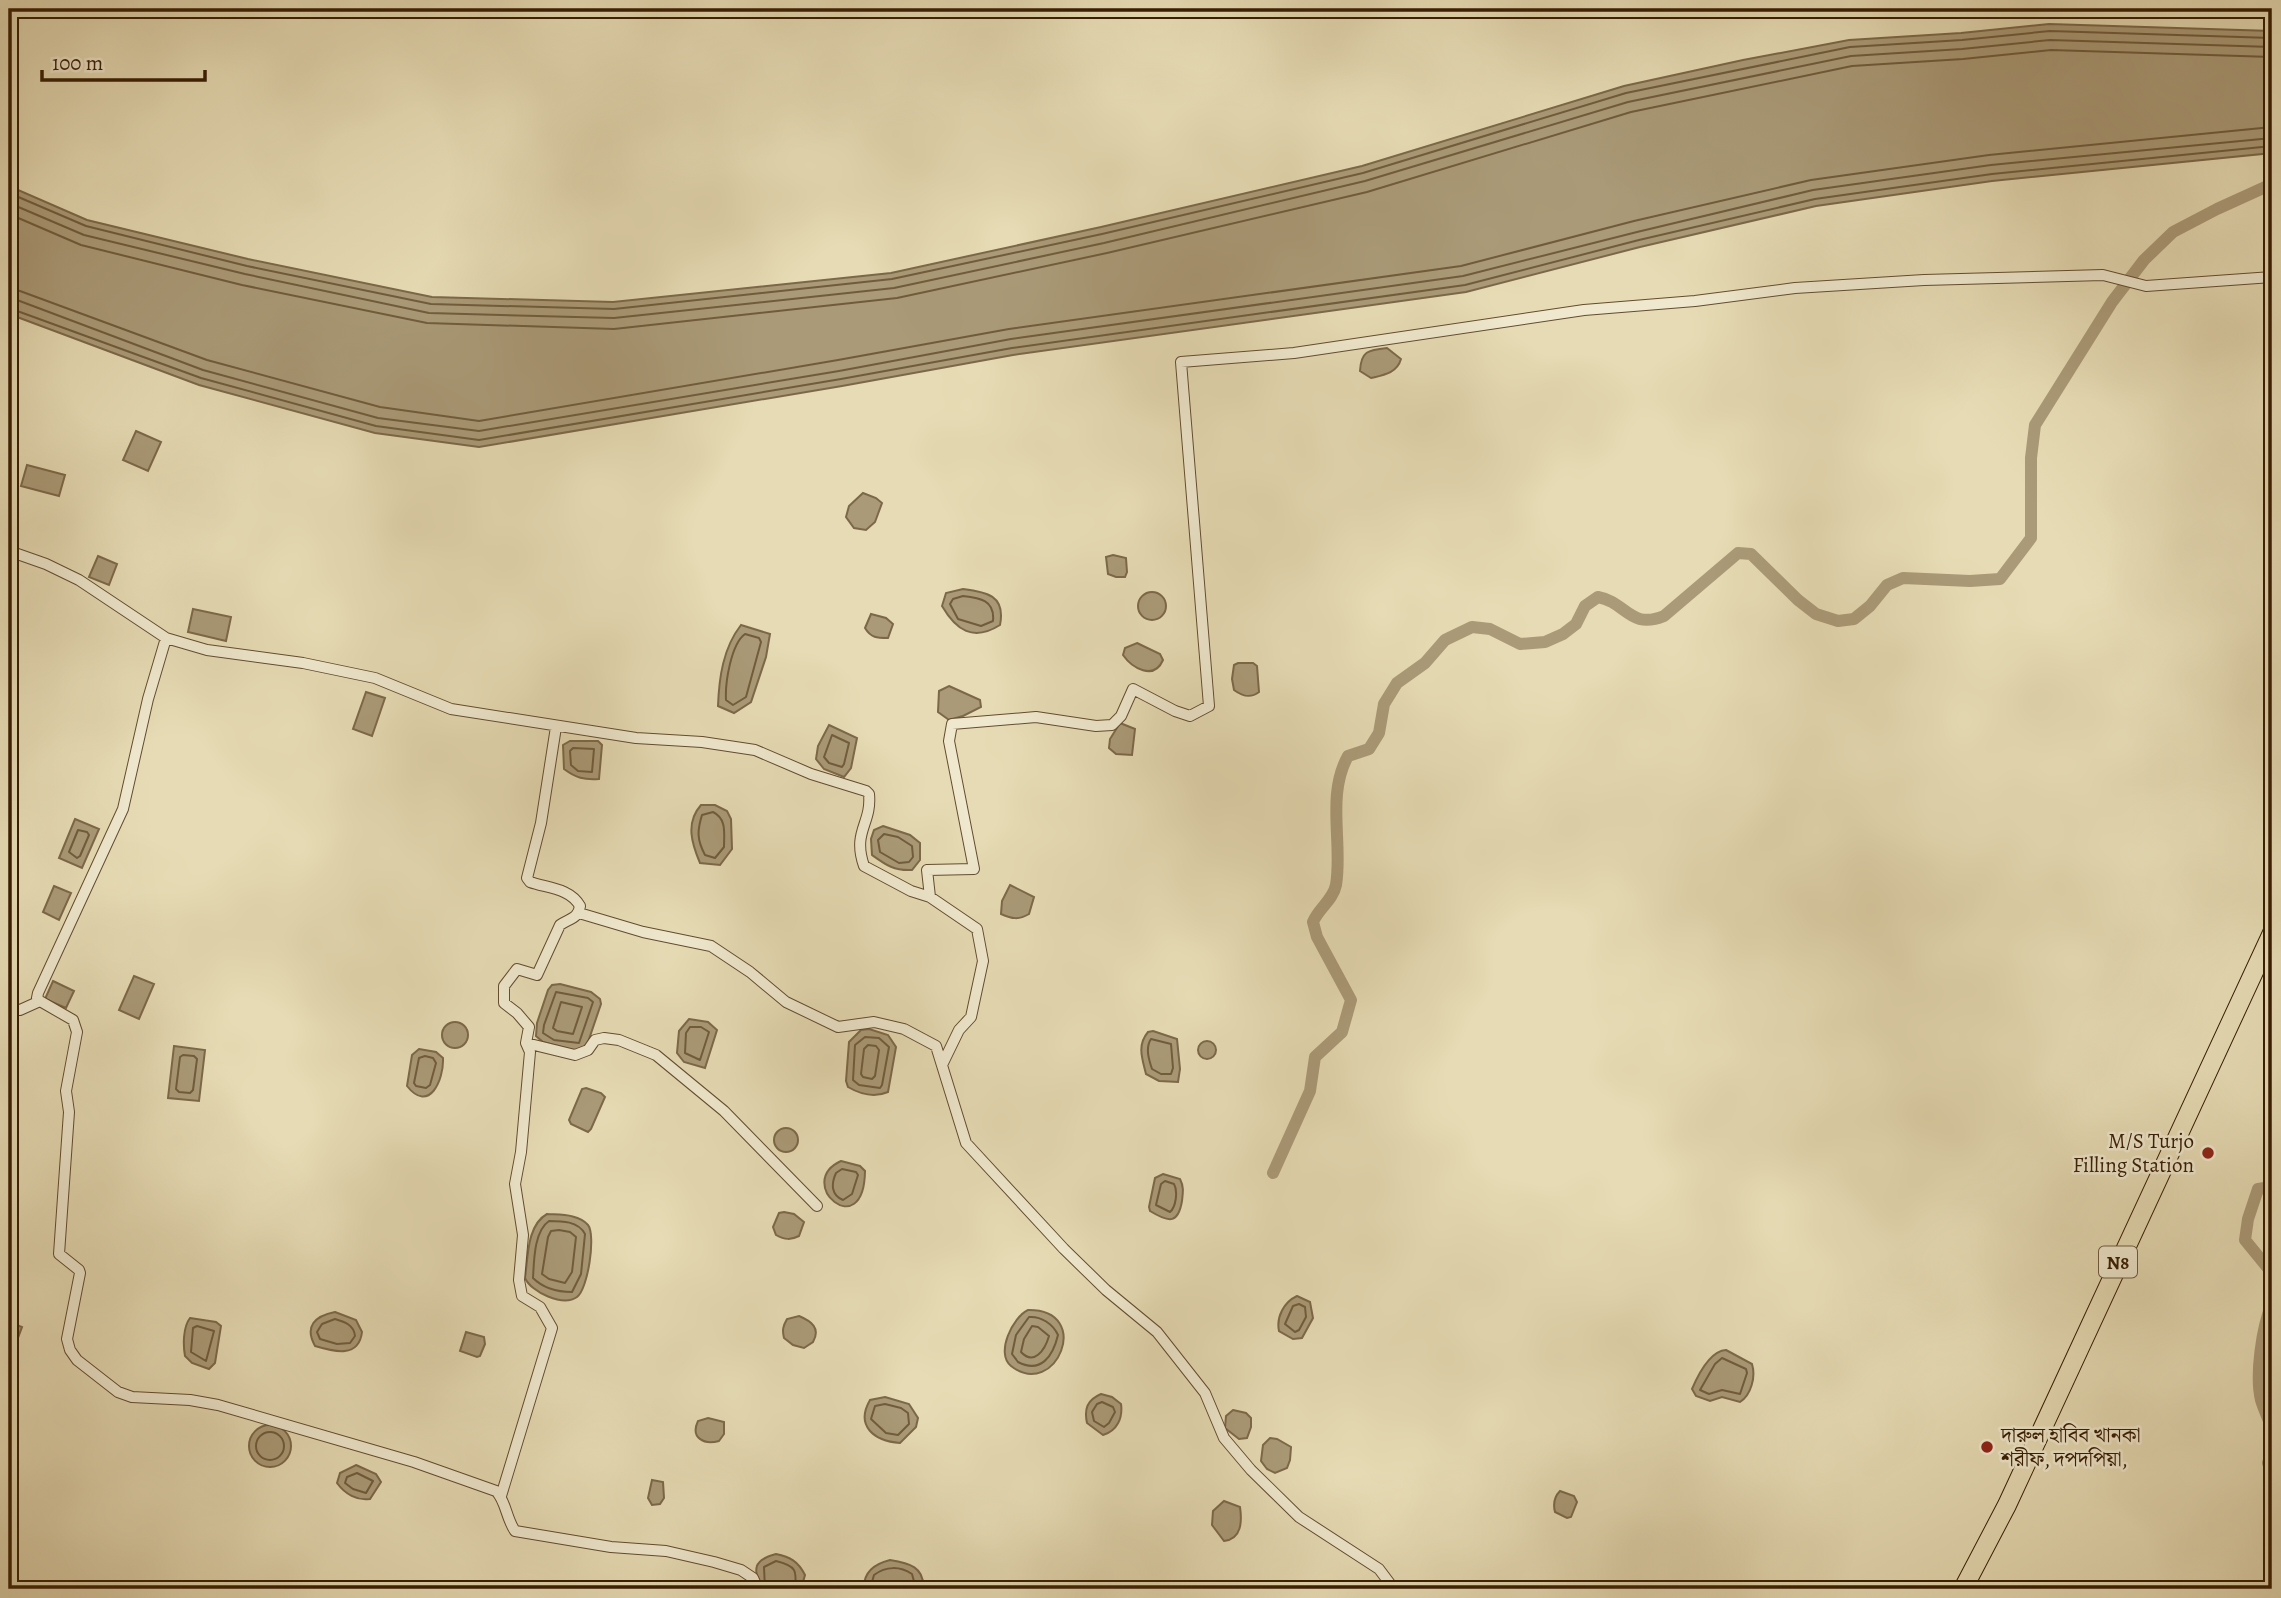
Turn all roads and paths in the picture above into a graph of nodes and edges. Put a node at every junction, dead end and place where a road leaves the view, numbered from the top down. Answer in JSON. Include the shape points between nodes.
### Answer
{"nodes":[{"id":1,"x":2272,"y":277,"type":"edge"},
{"id":2,"x":9,"y":551,"type":"edge"},
{"id":3,"x":166,"y":638,"type":"junction"},
{"id":4,"x":556,"y":727,"type":"junction"},
{"id":5,"x":930,"y":897,"type":"junction"},
{"id":6,"x":579,"y":913,"type":"junction"},
{"id":7,"x":2272,"y":933,"type":"edge"},
{"id":8,"x":40,"y":1001,"type":"junction"},
{"id":9,"x":9,"y":1009,"type":"edge"},
{"id":10,"x":526,"y":1043,"type":"junction"},
{"id":11,"x":942,"y":1065,"type":"junction"},
{"id":12,"x":817,"y":1206,"type":"dead end"},
{"id":13,"x":501,"y":1496,"type":"junction"},
{"id":14,"x":758,"y":1589,"type":"edge"},
{"id":15,"x":1394,"y":1589,"type":"edge"},
{"id":16,"x":1963,"y":1589,"type":"edge"}],
"edges":[{"from":1,"to":5,"type":"street","via":[[2146,286],[2103,275],[1795,288],[1584,310],[1294,353],[1181,362],[1209,706],[1191,716],[1133,689],[1121,716],[1112,724],[1036,717],[952,723],[949,741],[974,869],[927,870]]},
{"from":2,"to":3,"type":"street","via":[[79,580]]},
{"from":3,"to":4,"type":"street","via":[[207,650],[375,678],[451,709]]},
{"from":3,"to":8,"type":"street","via":[[123,809],[38,993]]},
{"from":4,"to":5,"type":"street","via":[[755,751],[866,791],[870,806],[859,851],[864,866]]},
{"from":4,"to":6,"type":"street","via":[[527,878],[576,898]]},
{"from":5,"to":11,"type":"street","via":[[977,929],[983,961],[971,1017],[959,1030]]},
{"from":6,"to":10,"type":"street","via":[[560,925],[537,975],[517,969],[504,985],[504,1003],[529,1027]]},
{"from":6,"to":11,"type":"street","via":[[711,946],[786,1002],[838,1027],[874,1022],[904,1029],[936,1046]]},
{"from":7,"to":16,"type":"highway","number":"N8","via":[[2007,1505]]},
{"from":8,"to":9,"type":"street","via":[[20,1010]]},
{"from":8,"to":13,"type":"street","via":[[73,1020],[77,1032],[66,1091],[69,1112],[59,1254],[80,1273],[67,1339],[76,1360],[118,1392],[190,1400],[268,1418],[414,1462]]},
{"from":10,"to":12,"type":"street","via":[[575,1055],[604,1038],[656,1055],[724,1111]]},
{"from":10,"to":13,"type":"street","via":[[530,1052],[515,1184],[523,1235],[519,1280],[522,1296],[540,1307],[552,1328]]},
{"from":11,"to":15,"type":"street","via":[[965,1143],[1064,1249],[1157,1332],[1205,1393],[1224,1438],[1251,1469],[1299,1517],[1379,1569]]},
{"from":13,"to":14,"type":"street","via":[[515,1531],[714,1562],[741,1570],[753,1578]]}]}
